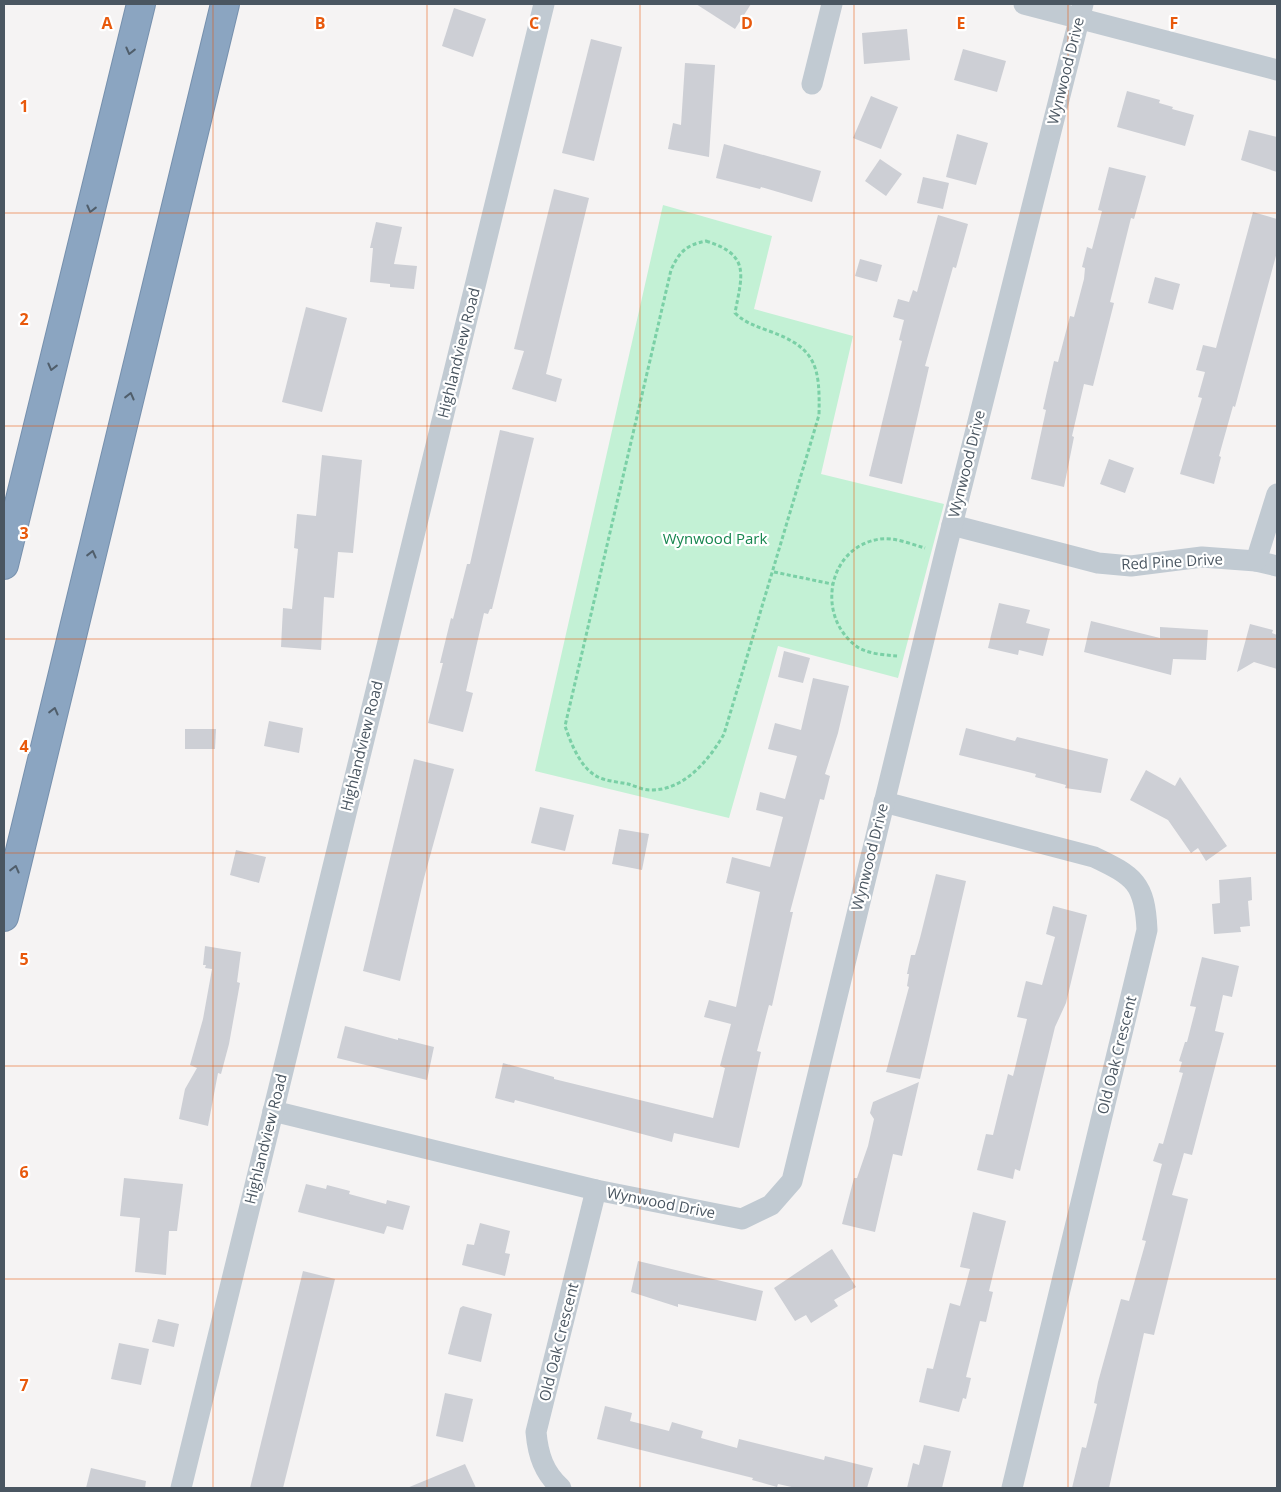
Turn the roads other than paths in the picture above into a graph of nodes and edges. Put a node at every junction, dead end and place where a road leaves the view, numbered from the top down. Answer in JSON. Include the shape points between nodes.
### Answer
{"nodes":[{"id":1,"x":141,"y":4,"type":"edge"},
{"id":2,"x":225,"y":4,"type":"edge"},
{"id":3,"x":544,"y":4,"type":"edge"},
{"id":4,"x":832,"y":4,"type":"edge"},
{"id":5,"x":1024,"y":4,"type":"edge"},
{"id":6,"x":1081,"y":11,"type":"edge"},
{"id":7,"x":1277,"y":70,"type":"edge"},
{"id":8,"x":812,"y":84,"type":"dead end"},
{"id":9,"x":1277,"y":494,"type":"edge"},
{"id":10,"x":952,"y":526,"type":"junction"},
{"id":11,"x":1256,"y":561,"type":"junction"},
{"id":12,"x":4,"y":565,"type":"edge"},
{"id":13,"x":1277,"y":566,"type":"edge"},
{"id":14,"x":884,"y":802,"type":"junction"},
{"id":15,"x":4,"y":917,"type":"edge"},
{"id":16,"x":273,"y":1111,"type":"junction"},
{"id":17,"x":596,"y":1190,"type":"junction"},
{"id":18,"x":181,"y":1488,"type":"edge"},
{"id":19,"x":561,"y":1488,"type":"edge"},
{"id":20,"x":1012,"y":1488,"type":"edge"}],
"edges":[{"from":1,"to":12,"type":"highway","one_way":true},
{"from":15,"to":2,"type":"highway","one_way":true},
{"from":3,"to":16,"type":"street","name":"Highlandview Road"},
{"from":4,"to":8,"type":"street"},
{"from":5,"to":6,"type":"street"},
{"from":6,"to":7,"type":"street","via":[[1154,36]]},
{"from":6,"to":10,"type":"street","name":"Wynwood Drive"},
{"from":9,"to":11,"type":"street"},
{"from":10,"to":11,"type":"street","name":"Red Pine Drive","via":[[1098,563],[1132,566],[1202,557]]},
{"from":10,"to":14,"type":"street","name":"Wynwood Drive"},
{"from":11,"to":13,"type":"street","name":"Red Pine Drive"},
{"from":14,"to":17,"type":"street","name":"Wynwood Drive","via":[[792,1181],[772,1206],[742,1219]]},
{"from":14,"to":20,"type":"street","name":"Old Oak Crescent","via":[[1094,857],[1119,869],[1136,884],[1146,903],[1147,930]]},
{"from":16,"to":17,"type":"street","name":"Wynwood Drive"},
{"from":16,"to":18,"type":"street","name":"Highlandview Road"},
{"from":17,"to":19,"type":"street","name":"Old Oak Crescent","via":[[536,1432],[538,1456]]}]}
